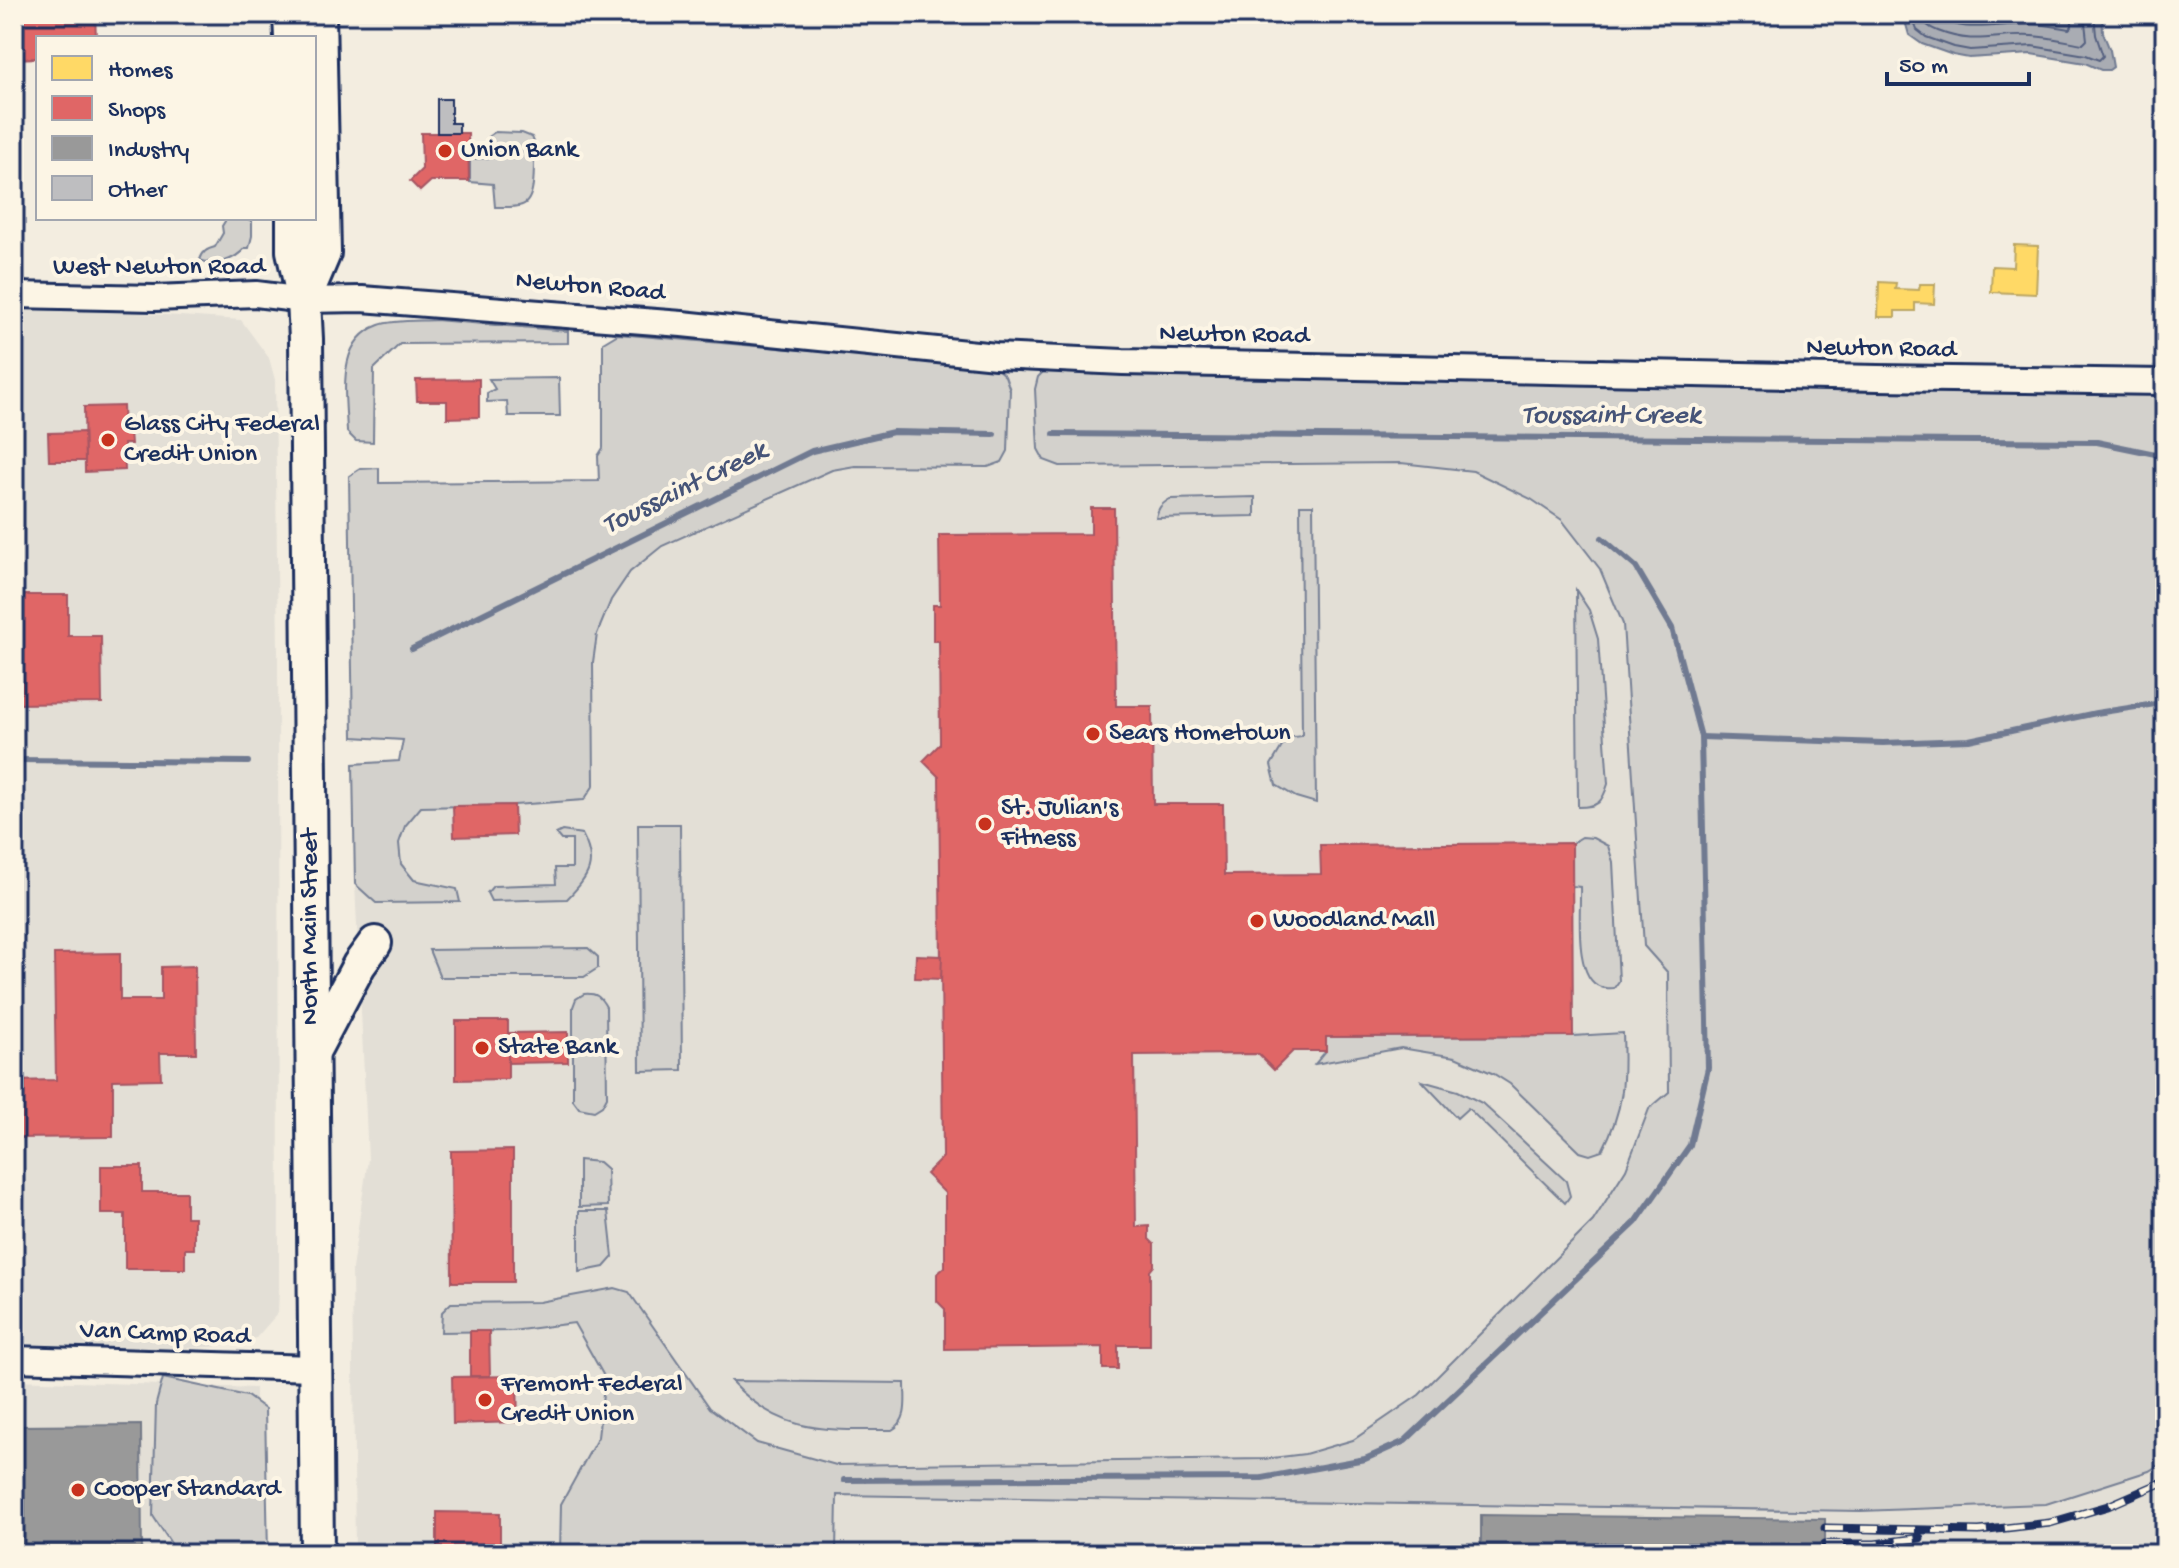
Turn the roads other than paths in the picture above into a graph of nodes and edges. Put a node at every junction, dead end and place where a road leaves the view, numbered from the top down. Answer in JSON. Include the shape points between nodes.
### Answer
{"nodes":[{"id":1,"x":290,"y":14,"type":"edge"},
{"id":2,"x":319,"y":14,"type":"edge"},
{"id":3,"x":291,"y":36,"type":"edge"},
{"id":4,"x":293,"y":220,"type":"edge"},
{"id":5,"x":14,"y":295,"type":"edge"},
{"id":6,"x":304,"y":300,"type":"junction"},
{"id":7,"x":2165,"y":382,"type":"edge"},
{"id":8,"x":375,"y":943,"type":"dead end"},
{"id":9,"x":312,"y":1053,"type":"junction"},
{"id":10,"x":14,"y":1359,"type":"edge"},
{"id":11,"x":315,"y":1368,"type":"junction"},
{"id":12,"x":317,"y":1554,"type":"edge"}],
"edges":[{"from":1,"to":3,"type":"main road"},
{"from":2,"to":6,"type":"main road","via":[[324,253]]},
{"from":4,"to":6,"type":"main road","via":[[293,251]]},
{"from":5,"to":6,"type":"street","name":"West Newton Road","via":[[256,294]]},
{"from":6,"to":7,"type":"street","name":"Newton Road","via":[[439,304],[996,356]]},
{"from":6,"to":9,"type":"main road","name":"North Main Street"},
{"from":8,"to":9,"type":"main road"},
{"from":9,"to":11,"type":"main road","name":"North Main Street"},
{"from":10,"to":11,"type":"street","name":"Van Camp Road"},
{"from":11,"to":12,"type":"main road","name":"North Main Street"}]}
